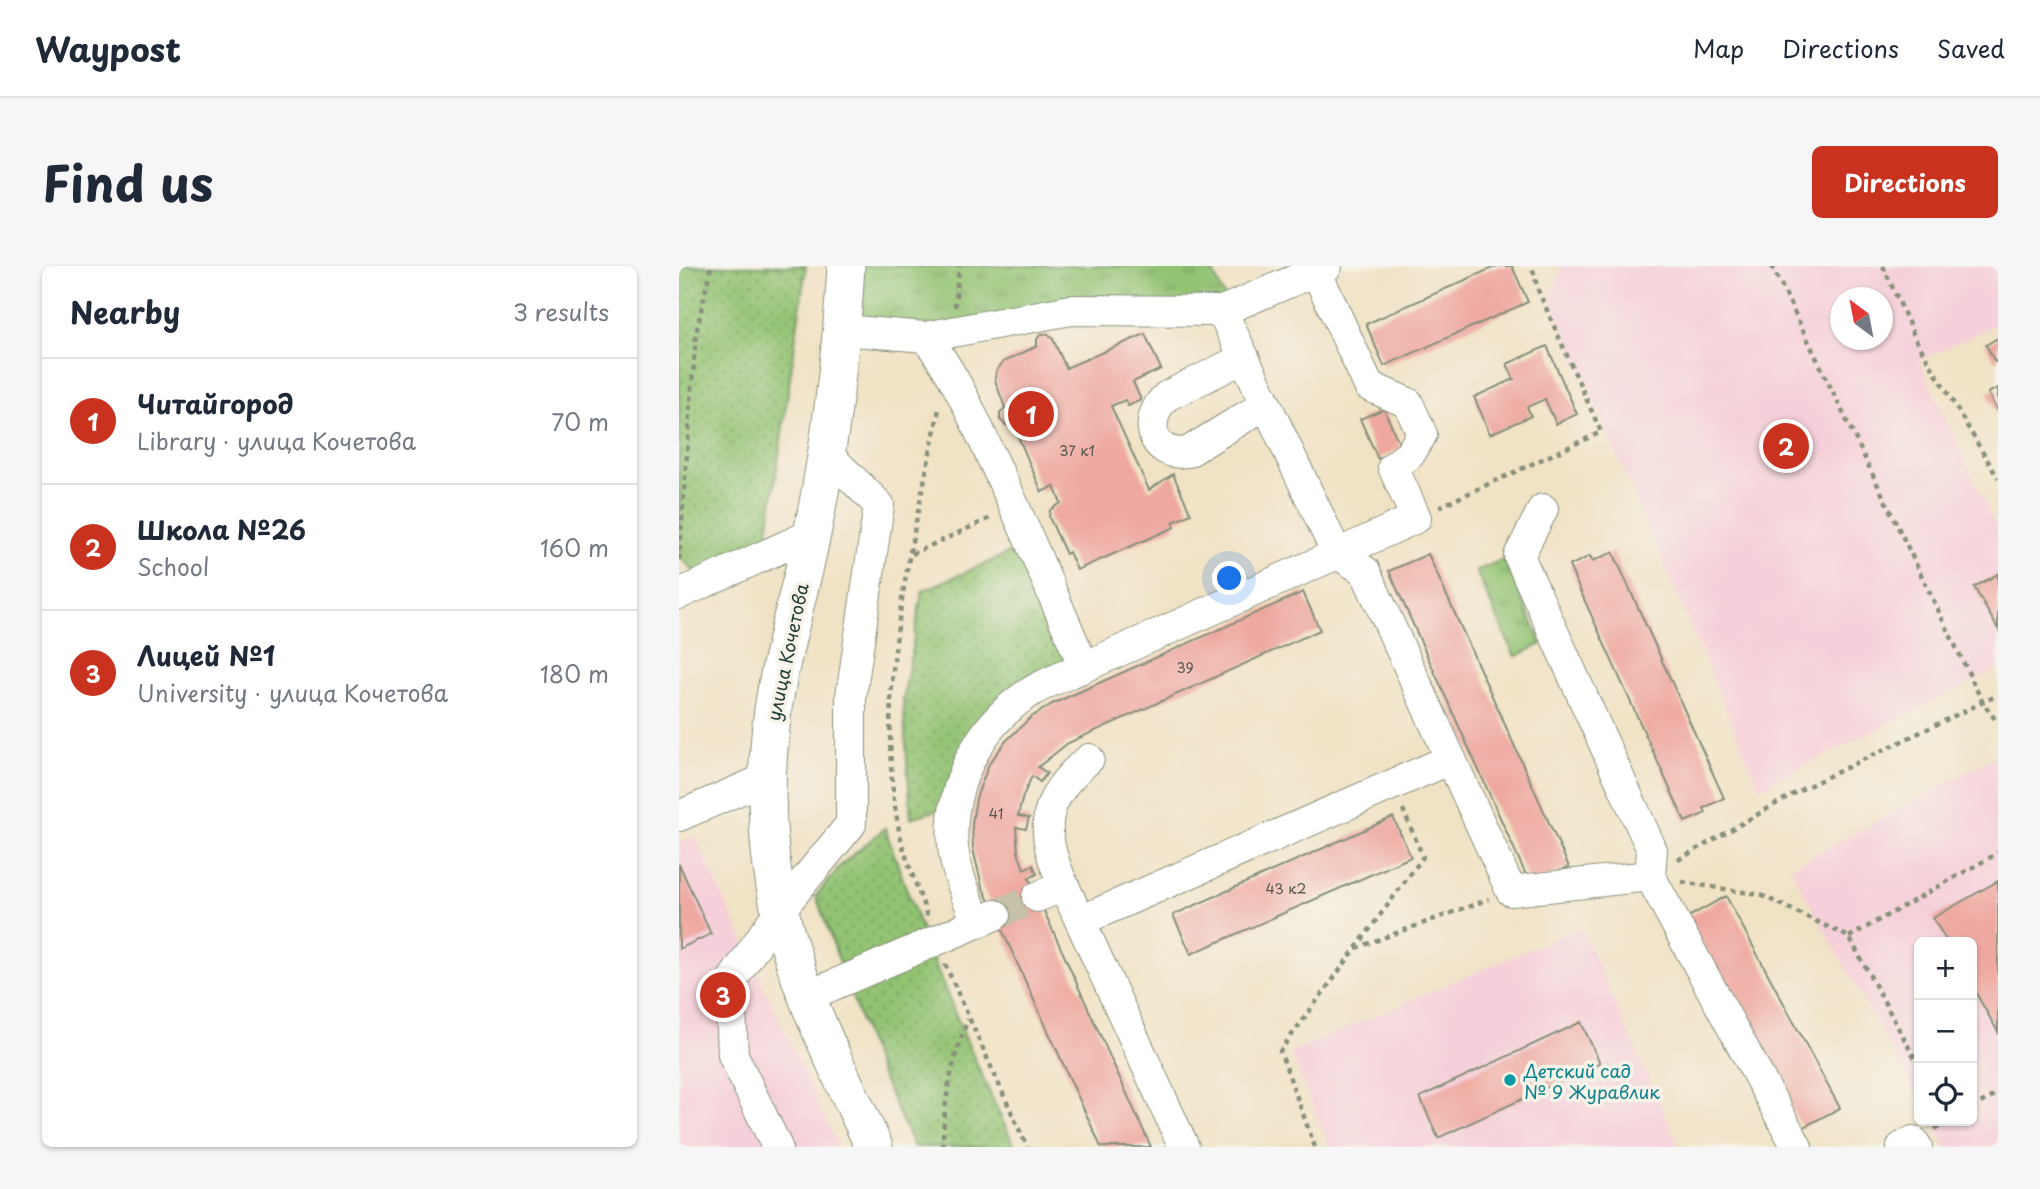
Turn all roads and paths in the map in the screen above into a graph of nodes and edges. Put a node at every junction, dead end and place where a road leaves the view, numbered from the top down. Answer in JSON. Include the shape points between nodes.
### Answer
{"nodes":[{"id":1,"x":711,"y":266,"type":"edge"},
{"id":2,"x":846,"y":266,"type":"edge"},
{"id":3,"x":959,"y":266,"type":"edge"},
{"id":4,"x":1532,"y":266,"type":"edge"},
{"id":5,"x":1772,"y":266,"type":"edge"},
{"id":6,"x":1882,"y":266,"type":"edge"},
{"id":7,"x":1320,"y":268,"type":"edge"},
{"id":8,"x":1222,"y":312,"type":"junction"},
{"id":9,"x":843,"y":330,"type":"junction"},
{"id":10,"x":938,"y":335,"type":"junction"},
{"id":11,"x":1244,"y":358,"type":"junction"},
{"id":12,"x":947,"y":365,"type":"junction"},
{"id":13,"x":1266,"y":404,"type":"junction"},
{"id":14,"x":826,"y":453,"type":"junction"},
{"id":15,"x":1998,"y":478,"type":"edge"},
{"id":16,"x":1015,"y":507,"type":"junction"},
{"id":17,"x":1543,"y":509,"type":"dead end"},
{"id":18,"x":1416,"y":518,"type":"junction"},
{"id":19,"x":812,"y":534,"type":"junction"},
{"id":20,"x":1337,"y":554,"type":"junction"},
{"id":21,"x":911,"y":555,"type":"junction"},
{"id":22,"x":679,"y":560,"type":"edge"},
{"id":23,"x":679,"y":594,"type":"edge"},
{"id":24,"x":1084,"y":667,"type":"junction"},
{"id":25,"x":1998,"y":695,"type":"edge"},
{"id":26,"x":1983,"y":703,"type":"junction"},
{"id":27,"x":1998,"y":723,"type":"edge"},
{"id":28,"x":1089,"y":759,"type":"dead end"},
{"id":29,"x":1451,"y":759,"type":"junction"},
{"id":30,"x":767,"y":778,"type":"junction"},
{"id":31,"x":1392,"y":785,"type":"junction"},
{"id":32,"x":679,"y":816,"type":"edge"},
{"id":33,"x":1998,"y":853,"type":"edge"},
{"id":34,"x":1650,"y":876,"type":"junction"},
{"id":35,"x":780,"y":909,"type":"junction"},
{"id":36,"x":1080,"y":921,"type":"junction"},
{"id":37,"x":1849,"y":937,"type":"dead end"},
{"id":38,"x":936,"y":943,"type":"junction"},
{"id":39,"x":808,"y":996,"type":"junction"},
{"id":40,"x":969,"y":1017,"type":"junction"},
{"id":41,"x":1998,"y":1093,"type":"edge"},
{"id":42,"x":1977,"y":1105,"type":"edge"},
{"id":43,"x":777,"y":1147,"type":"edge"},
{"id":44,"x":874,"y":1147,"type":"edge"},
{"id":45,"x":943,"y":1147,"type":"edge"},
{"id":46,"x":1027,"y":1147,"type":"edge"},
{"id":47,"x":1184,"y":1147,"type":"edge"},
{"id":48,"x":1315,"y":1147,"type":"edge"},
{"id":49,"x":1797,"y":1147,"type":"edge"},
{"id":50,"x":1902,"y":1147,"type":"edge"},
{"id":51,"x":1917,"y":1147,"type":"edge"}],
"edges":[{"from":1,"to":22,"type":"path","via":[[696,334]]},
{"from":2,"to":9,"type":"main road","name":"улица Кочетова"},
{"from":3,"to":10,"type":"path"},
{"from":4,"to":18,"type":"path","via":[[1538,290],[1601,432]]},
{"from":5,"to":26,"type":"path"},
{"from":6,"to":15,"type":"path","via":[[1916,340]]},
{"from":7,"to":8,"type":"street"},
{"from":7,"to":18,"type":"street","via":[[1369,386],[1408,403],[1422,434],[1393,467]]},
{"from":8,"to":10,"type":"street","via":[[1071,310]]},
{"from":8,"to":11,"type":"street"},
{"from":9,"to":10,"type":"street"},
{"from":9,"to":14,"type":"main road","name":"улица Кочетова"},
{"from":10,"to":12,"type":"street"},
{"from":11,"to":13,"type":"street"},
{"from":11,"to":13,"type":"street","via":[[1167,396],[1158,404],[1152,426],[1155,437],[1166,450],[1188,452]]},
{"from":12,"to":16,"type":"street"},
{"from":12,"to":21,"type":"path"},
{"from":13,"to":20,"type":"street"},
{"from":14,"to":19,"type":"main road","name":"улица Кочетова"},
{"from":14,"to":35,"type":"street","via":[[879,505],[851,696],[851,824]]},
{"from":16,"to":21,"type":"path"},
{"from":16,"to":24,"type":"street"},
{"from":17,"to":34,"type":"street","via":[[1519,556],[1652,850]]},
{"from":18,"to":20,"type":"street"},
{"from":19,"to":23,"type":"street"},
{"from":19,"to":30,"type":"main road","name":"улица Кочетова","via":[[773,709]]},
{"from":20,"to":24,"type":"street"},
{"from":20,"to":29,"type":"street","via":[[1365,571]]},
{"from":21,"to":38,"type":"path","via":[[890,697],[892,766],[899,831]]},
{"from":24,"to":38,"type":"street","via":[[1028,693],[981,737],[969,760],[954,817],[953,846],[962,884],[986,919]]},
{"from":25,"to":26,"type":"path"},
{"from":26,"to":27,"type":"path"},
{"from":26,"to":34,"type":"path","via":[[1802,789]]},
{"from":28,"to":36,"type":"street","via":[[1067,777],[1049,807],[1051,891]]},
{"from":29,"to":31,"type":"street"},
{"from":29,"to":34,"type":"street","via":[[1511,891]]},
{"from":30,"to":32,"type":"street"},
{"from":30,"to":35,"type":"main road","name":"улица Кочетова","via":[[769,834]]},
{"from":31,"to":36,"type":"street"},
{"from":31,"to":48,"type":"path","via":[[1423,857],[1280,1051]]},
{"from":33,"to":37,"type":"path"},
{"from":34,"to":49,"type":"street"},
{"from":35,"to":39,"type":"main road","name":"улица Кочетова"},
{"from":35,"to":43,"type":"street","via":[[730,983],[733,1055]]},
{"from":36,"to":47,"type":"street"},
{"from":38,"to":39,"type":"street"},
{"from":38,"to":40,"type":"path"},
{"from":39,"to":44,"type":"main road","name":"улица Кочетова"},
{"from":40,"to":45,"type":"path","via":[[953,1060],[943,1112]]},
{"from":40,"to":46,"type":"path"},
{"from":41,"to":42,"type":"path"},
{"from":50,"to":51,"type":"street","via":[[1913,1141]]}]}
